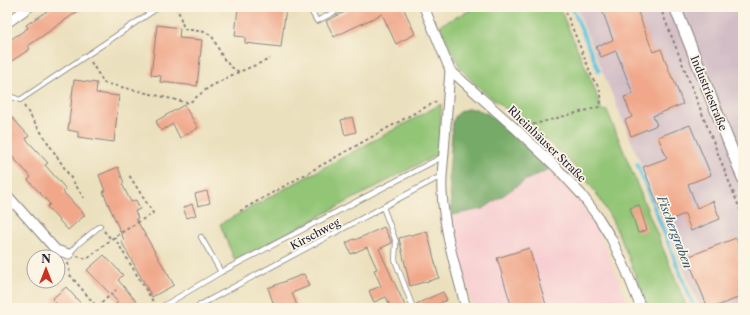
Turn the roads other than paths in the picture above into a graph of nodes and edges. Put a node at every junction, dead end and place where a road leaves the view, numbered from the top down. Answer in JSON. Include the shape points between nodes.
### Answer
{"nodes":[{"id":1,"x":29,"y":7,"type":"edge"},
{"id":2,"x":159,"y":7,"type":"edge"},
{"id":3,"x":310,"y":7,"type":"edge"},
{"id":4,"x":344,"y":7,"type":"edge"},
{"id":5,"x":424,"y":7,"type":"edge"},
{"id":6,"x":675,"y":7,"type":"edge"},
{"id":7,"x":7,"y":23,"type":"edge"},
{"id":8,"x":450,"y":70,"type":"junction"},
{"id":9,"x":7,"y":95,"type":"edge"},
{"id":10,"x":444,"y":156,"type":"junction"},
{"id":11,"x":441,"y":176,"type":"junction"},
{"id":12,"x":743,"y":178,"type":"edge"},
{"id":13,"x":7,"y":195,"type":"edge"},
{"id":14,"x":383,"y":207,"type":"junction"},
{"id":15,"x":100,"y":226,"type":"dead end"},
{"id":16,"x":201,"y":237,"type":"dead end"},
{"id":17,"x":69,"y":254,"type":"joint"},
{"id":18,"x":221,"y":272,"type":"junction"},
{"id":19,"x":159,"y":308,"type":"edge"},
{"id":20,"x":197,"y":308,"type":"edge"},
{"id":21,"x":413,"y":308,"type":"edge"},
{"id":22,"x":466,"y":308,"type":"edge"},
{"id":23,"x":641,"y":308,"type":"edge"}],
"edges":[{"from":1,"to":7,"type":"street"},
{"from":2,"to":9,"type":"lane","via":[[20,100]]},
{"from":3,"to":4,"type":"lane","via":[[317,21]]},
{"from":5,"to":8,"type":"street","name":"Rheinhäuser Straße"},
{"from":6,"to":12,"type":"street","name":"Industriestraße"},
{"from":8,"to":10,"type":"street"},
{"from":8,"to":23,"type":"street","name":"Rheinhäuser Straße","via":[[516,129],[581,194],[611,238]]},
{"from":10,"to":11,"type":"street"},
{"from":10,"to":18,"type":"lane"},
{"from":11,"to":14,"type":"lane","name":"Kirschweg"},
{"from":11,"to":22,"type":"street","via":[[452,256]]},
{"from":13,"to":17,"type":"street","via":[[56,250]]},
{"from":14,"to":20,"type":"lane","name":"Kirschweg"},
{"from":14,"to":21,"type":"lane","via":[[396,242],[395,260]]},
{"from":15,"to":17,"type":"lane"},
{"from":16,"to":18,"type":"lane"},
{"from":18,"to":19,"type":"lane"}]}
